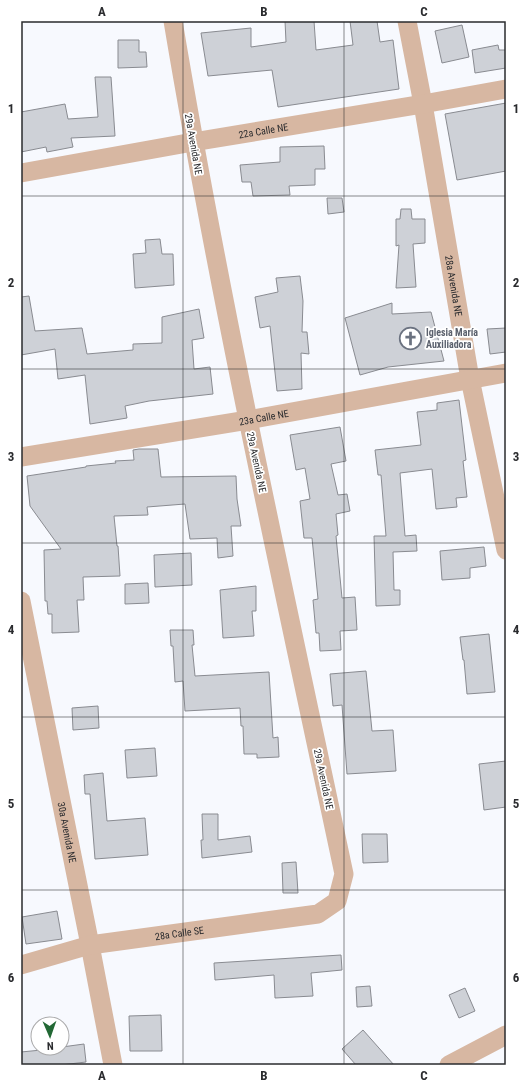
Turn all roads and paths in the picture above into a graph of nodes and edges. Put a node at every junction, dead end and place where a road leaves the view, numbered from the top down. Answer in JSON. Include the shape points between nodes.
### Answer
{"nodes":[{"id":1,"x":173,"y":21,"type":"edge"},
{"id":2,"x":407,"y":21,"type":"edge"},
{"id":3,"x":506,"y":88,"type":"edge"},
{"id":4,"x":423,"y":104,"type":"junction"},
{"id":5,"x":193,"y":142,"type":"junction"},
{"id":6,"x":21,"y":173,"type":"edge"},
{"id":7,"x":506,"y":373,"type":"edge"},
{"id":8,"x":470,"y":380,"type":"junction"},
{"id":9,"x":248,"y":420,"type":"junction"},
{"id":10,"x":21,"y":457,"type":"edge"},
{"id":11,"x":506,"y":550,"type":"edge"},
{"id":12,"x":21,"y":601,"type":"edge"},
{"id":13,"x":337,"y":901,"type":"joint"},
{"id":14,"x":90,"y":945,"type":"junction"},
{"id":15,"x":21,"y":965,"type":"edge"},
{"id":16,"x":506,"y":1035,"type":"edge"},
{"id":17,"x":113,"y":1065,"type":"edge"},
{"id":18,"x":449,"y":1065,"type":"edge"}],
"edges":[{"from":1,"to":5,"type":"street","name":"29a Avenida NE"},
{"from":2,"to":4,"type":"street","name":"28a Avenida NE"},
{"from":3,"to":4,"type":"street","name":"22a Calle NE"},
{"from":4,"to":5,"type":"street","name":"22a Calle NE"},
{"from":4,"to":8,"type":"street","name":"28a Avenida NE"},
{"from":5,"to":6,"type":"street","name":"22a Calle NE"},
{"from":5,"to":9,"type":"street","name":"29a Avenida NE"},
{"from":7,"to":8,"type":"street","name":"23a Calle NE"},
{"from":8,"to":9,"type":"street","name":"23a Calle NE"},
{"from":8,"to":11,"type":"street","name":"28a Avenida NE"},
{"from":9,"to":10,"type":"street","name":"23a Calle NE"},
{"from":9,"to":13,"type":"street","name":"29a Avenida NE","via":[[344,874]]},
{"from":12,"to":14,"type":"street","name":"30a Avenida NE"},
{"from":13,"to":14,"type":"street","name":"28a Calle SE","via":[[318,914]]},
{"from":14,"to":15,"type":"street","name":"28a Calle SE"},
{"from":14,"to":17,"type":"street","name":"30a Avenida NE"},
{"from":16,"to":18,"type":"street"}]}
